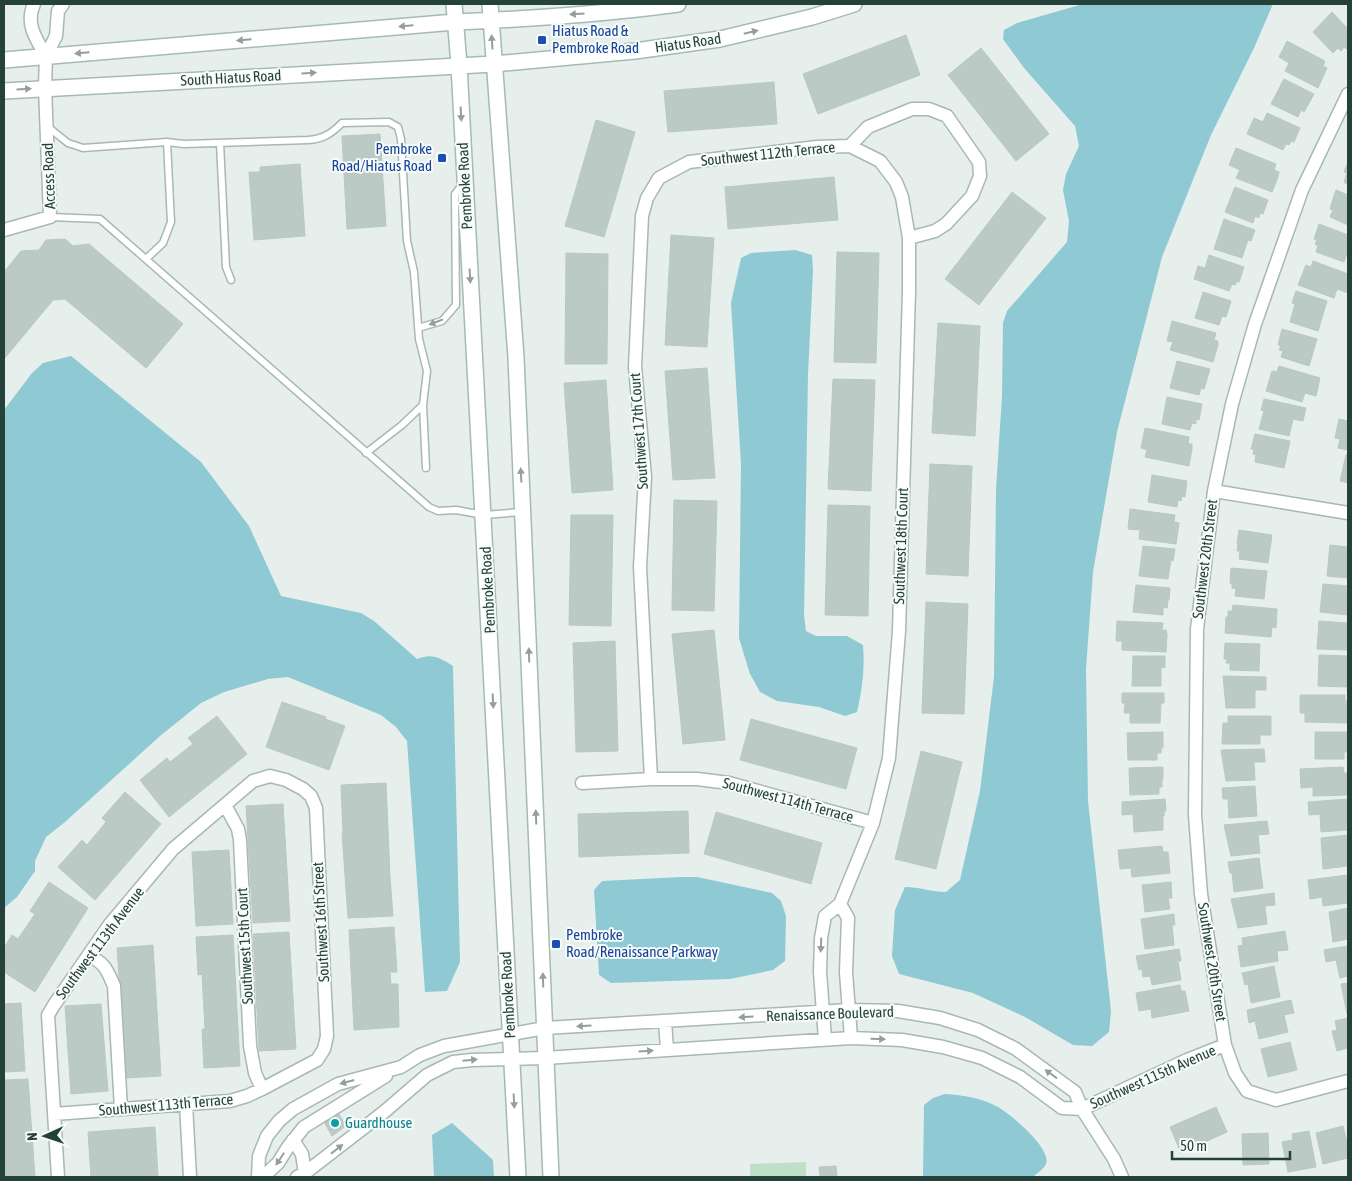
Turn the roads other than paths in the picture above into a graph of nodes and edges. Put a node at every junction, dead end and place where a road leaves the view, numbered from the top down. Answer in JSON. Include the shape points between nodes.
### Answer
{"nodes":[{"id":1,"x":34,"y":4,"type":"edge"},
{"id":2,"x":63,"y":4,"type":"edge"},
{"id":3,"x":454,"y":4,"type":"edge"},
{"id":4,"x":490,"y":4,"type":"edge"},
{"id":5,"x":678,"y":4,"type":"edge"},
{"id":6,"x":854,"y":4,"type":"edge"},
{"id":7,"x":491,"y":20,"type":"junction"},
{"id":8,"x":455,"y":22,"type":"junction"},
{"id":9,"x":46,"y":56,"type":"junction"},
{"id":10,"x":4,"y":60,"type":"edge"},
{"id":11,"x":494,"y":64,"type":"junction"},
{"id":12,"x":459,"y":65,"type":"junction"},
{"id":13,"x":45,"y":87,"type":"junction"},
{"id":14,"x":4,"y":90,"type":"edge"},
{"id":15,"x":1348,"y":94,"type":"edge"},
{"id":16,"x":47,"y":126,"type":"junction"},
{"id":17,"x":167,"y":142,"type":"junction"},
{"id":18,"x":220,"y":142,"type":"junction"},
{"id":19,"x":850,"y":146,"type":"junction"},
{"id":20,"x":659,"y":178,"type":"joint"},
{"id":21,"x":464,"y":182,"type":"junction"},
{"id":22,"x":896,"y":182,"type":"joint"},
{"id":23,"x":50,"y":217,"type":"junction"},
{"id":24,"x":4,"y":230,"type":"edge"},
{"id":25,"x":910,"y":238,"type":"junction"},
{"id":26,"x":146,"y":259,"type":"junction"},
{"id":27,"x":231,"y":280,"type":"dead end"},
{"id":28,"x":418,"y":328,"type":"junction"},
{"id":29,"x":423,"y":404,"type":"junction"},
{"id":30,"x":366,"y":453,"type":"junction"},
{"id":31,"x":426,"y":468,"type":"dead end"},
{"id":32,"x":1214,"y":491,"type":"junction"},
{"id":33,"x":523,"y":512,"type":"junction"},
{"id":34,"x":1348,"y":513,"type":"edge"},
{"id":35,"x":484,"y":515,"type":"junction"},
{"id":36,"x":651,"y":779,"type":"junction"},
{"id":37,"x":582,"y":783,"type":"dead end"},
{"id":38,"x":311,"y":796,"type":"joint"},
{"id":39,"x":225,"y":805,"type":"junction"},
{"id":40,"x":873,"y":823,"type":"junction"},
{"id":41,"x":840,"y":904,"type":"junction"},
{"id":42,"x":89,"y":956,"type":"junction"},
{"id":43,"x":849,"y":1010,"type":"junction"},
{"id":44,"x":823,"y":1012,"type":"junction"},
{"id":45,"x":666,"y":1021,"type":"junction"},
{"id":46,"x":545,"y":1028,"type":"junction"},
{"id":47,"x":510,"y":1035,"type":"junction"},
{"id":48,"x":851,"y":1038,"type":"junction"},
{"id":49,"x":825,"y":1040,"type":"junction"},
{"id":50,"x":1225,"y":1045,"type":"junction"},
{"id":51,"x":324,"y":1050,"type":"joint"},
{"id":52,"x":667,"y":1050,"type":"junction"},
{"id":53,"x":545,"y":1058,"type":"junction"},
{"id":54,"x":511,"y":1059,"type":"junction"},
{"id":55,"x":401,"y":1067,"type":"junction"},
{"id":56,"x":1348,"y":1081,"type":"edge"},
{"id":57,"x":262,"y":1089,"type":"junction"},
{"id":58,"x":186,"y":1104,"type":"junction"},
{"id":59,"x":121,"y":1109,"type":"junction"},
{"id":60,"x":1082,"y":1110,"type":"junction"},
{"id":61,"x":54,"y":1114,"type":"junction"},
{"id":62,"x":293,"y":1140,"type":"junction"},
{"id":63,"x":301,"y":1175,"type":"edge"},
{"id":64,"x":58,"y":1177,"type":"edge"},
{"id":65,"x":190,"y":1177,"type":"edge"},
{"id":66,"x":258,"y":1177,"type":"edge"},
{"id":67,"x":263,"y":1177,"type":"edge"},
{"id":68,"x":518,"y":1177,"type":"edge"},
{"id":69,"x":552,"y":1177,"type":"edge"},
{"id":70,"x":1122,"y":1177,"type":"edge"}],
"edges":[{"from":1,"to":9,"type":"street","via":[[31,30]]},
{"from":2,"to":9,"type":"street","via":[[58,11],[56,36]]},
{"from":3,"to":8,"type":"main road","name":"Pembroke Road"},
{"from":4,"to":7,"type":"main road"},
{"from":5,"to":7,"type":"main road","one_way":true},
{"from":11,"to":6,"type":"main road","name":"Hiatus Road","one_way":true,"via":[[720,39]]},
{"from":7,"to":8,"type":"main road"},
{"from":11,"to":7,"type":"main road","one_way":true},
{"from":8,"to":9,"type":"main road","one_way":true},
{"from":8,"to":12,"type":"main road","name":"Pembroke Road"},
{"from":9,"to":10,"type":"main road"},
{"from":9,"to":13,"type":"street","name":"Access Road"},
{"from":11,"to":12,"type":"main road","name":"Hiatus Road"},
{"from":33,"to":11,"type":"main road","one_way":true,"via":[[516,357]]},
{"from":13,"to":12,"type":"main road","name":"South Hiatus Road","one_way":true},
{"from":12,"to":21,"type":"main road","name":"Pembroke Road","one_way":true},
{"from":14,"to":13,"type":"main road","name":"South Hiatus Road","one_way":true},
{"from":13,"to":16,"type":"street","name":"Access Road"},
{"from":15,"to":32,"type":"street","name":"Southwest 20th Street","via":[[1302,190],[1255,324],[1232,404]]},
{"from":16,"to":17,"type":"lane","via":[[68,143],[83,148]]},
{"from":16,"to":23,"type":"street","name":"Access Road"},
{"from":17,"to":18,"type":"lane"},
{"from":17,"to":26,"type":"lane","via":[[171,222],[163,242]]},
{"from":18,"to":27,"type":"lane","via":[[226,267]]},
{"from":18,"to":28,"type":"lane","via":[[318,140],[342,123],[389,122],[398,127]]},
{"from":19,"to":20,"type":"street","name":"Southwest 112th Terrace","via":[[689,162]]},
{"from":19,"to":22,"type":"street","name":"Southwest 112th Terrace","via":[[880,161]]},
{"from":19,"to":25,"type":"street","via":[[868,127],[912,109],[928,109],[947,116],[979,162],[980,176],[972,196],[946,224],[935,231]]},
{"from":20,"to":36,"type":"street","name":"Southwest 17th Court","via":[[647,198],[642,216],[635,368],[645,477],[640,567]]},
{"from":21,"to":28,"type":"lane","one_way":true,"via":[[455,194],[456,305],[442,320]]},
{"from":21,"to":35,"type":"main road","name":"Pembroke Road","one_way":true},
{"from":22,"to":25,"type":"street","name":"Southwest 18th Court"},
{"from":23,"to":24,"type":"street","name":"Access Road"},
{"from":23,"to":26,"type":"lane","via":[[100,219]]},
{"from":25,"to":40,"type":"street","name":"Southwest 18th Court","via":[[899,631],[890,758]]},
{"from":26,"to":30,"type":"lane"},
{"from":28,"to":29,"type":"lane","via":[[427,371]]},
{"from":29,"to":30,"type":"lane"},
{"from":29,"to":31,"type":"lane"},
{"from":30,"to":35,"type":"lane","via":[[429,507],[438,511],[456,510]]},
{"from":32,"to":34,"type":"street"},
{"from":32,"to":50,"type":"street","name":"Southwest 20th Street","via":[[1197,629],[1195,815],[1201,894]]},
{"from":33,"to":35,"type":"lane"},
{"from":46,"to":33,"type":"main road","one_way":true},
{"from":35,"to":47,"type":"main road","name":"Pembroke Road","one_way":true},
{"from":36,"to":37,"type":"street","name":"Southwest 114th Terrace"},
{"from":36,"to":40,"type":"street","name":"Southwest 114th Terrace","via":[[729,783]]},
{"from":38,"to":39,"type":"street","name":"Southwest 113th Avenue","via":[[286,780],[270,776],[253,781]]},
{"from":38,"to":51,"type":"street","name":"Southwest 16th Street","via":[[316,808],[327,1036]]},
{"from":39,"to":42,"type":"street","name":"Southwest 113th Avenue","via":[[173,849],[110,924]]},
{"from":39,"to":57,"type":"street","name":"Southwest 15th Court","via":[[240,840],[250,1046]]},
{"from":40,"to":41,"type":"street","name":"Southwest 18th Court"},
{"from":41,"to":43,"type":"street","via":[[848,918],[846,972]]},
{"from":41,"to":44,"type":"street","name":"Southwest 18th Court","one_way":true,"via":[[825,916],[821,938]]},
{"from":42,"to":59,"type":"street","via":[[101,962],[114,986]]},
{"from":42,"to":61,"type":"street","name":"Southwest 113th Avenue","via":[[48,1015]]},
{"from":43,"to":44,"type":"street","name":"Renaissance Boulevard"},
{"from":43,"to":48,"type":"street"},
{"from":60,"to":43,"type":"street","name":"Renaissance Boulevard","one_way":true,"via":[[1076,1092],[1016,1049],[978,1030],[940,1018],[898,1011]]},
{"from":44,"to":45,"type":"street","name":"Renaissance Boulevard","one_way":true},
{"from":44,"to":49,"type":"street","name":"Southwest 18th Court"},
{"from":45,"to":46,"type":"street","name":"Renaissance Boulevard","one_way":true},
{"from":45,"to":52,"type":"street"},
{"from":46,"to":47,"type":"street","name":"Renaissance Boulevard"},
{"from":46,"to":53,"type":"main road"},
{"from":47,"to":54,"type":"main road","name":"Pembroke Road"},
{"from":47,"to":55,"type":"street","name":"Renaissance Boulevard","via":[[444,1046]]},
{"from":48,"to":49,"type":"street","name":"Renaissance Boulevard"},
{"from":48,"to":60,"type":"street","name":"Renaissance Boulevard","one_way":true,"via":[[902,1040],[982,1058],[1020,1077],[1062,1108]]},
{"from":49,"to":52,"type":"street","name":"Renaissance Boulevard"},
{"from":50,"to":56,"type":"street","name":"Southwest 20th Street","via":[[1235,1073],[1248,1091],[1276,1100]]},
{"from":50,"to":60,"type":"street","name":"Southwest 115th Avenue"},
{"from":51,"to":57,"type":"street","name":"Southwest 113th Terrace","via":[[317,1060]]},
{"from":53,"to":52,"type":"street","name":"Renaissance Boulevard","one_way":true},
{"from":53,"to":54,"type":"street","name":"Renaissance Boulevard"},
{"from":53,"to":69,"type":"main road"},
{"from":63,"to":54,"type":"street","name":"Renaissance Boulevard","one_way":true,"via":[[433,1071],[453,1062]]},
{"from":54,"to":68,"type":"main road","name":"Pembroke Road","one_way":true},
{"from":55,"to":62,"type":"street","name":"Renaissance Boulevard","via":[[304,1127]]},
{"from":55,"to":66,"type":"street","one_way":true,"via":[[338,1084],[293,1109],[267,1136],[258,1156]]},
{"from":57,"to":58,"type":"street","name":"Southwest 113th Terrace","via":[[230,1101]]},
{"from":58,"to":59,"type":"street","name":"Southwest 113th Terrace"},
{"from":58,"to":65,"type":"street"},
{"from":59,"to":61,"type":"street","name":"Southwest 113th Terrace"},
{"from":60,"to":70,"type":"street","name":"Renaissance Boulevard"},
{"from":61,"to":64,"type":"street"},
{"from":62,"to":63,"type":"street","via":[[302,1154]]},
{"from":62,"to":67,"type":"street","name":"Renaissance Boulevard","one_way":true,"via":[[278,1163]]}]}
